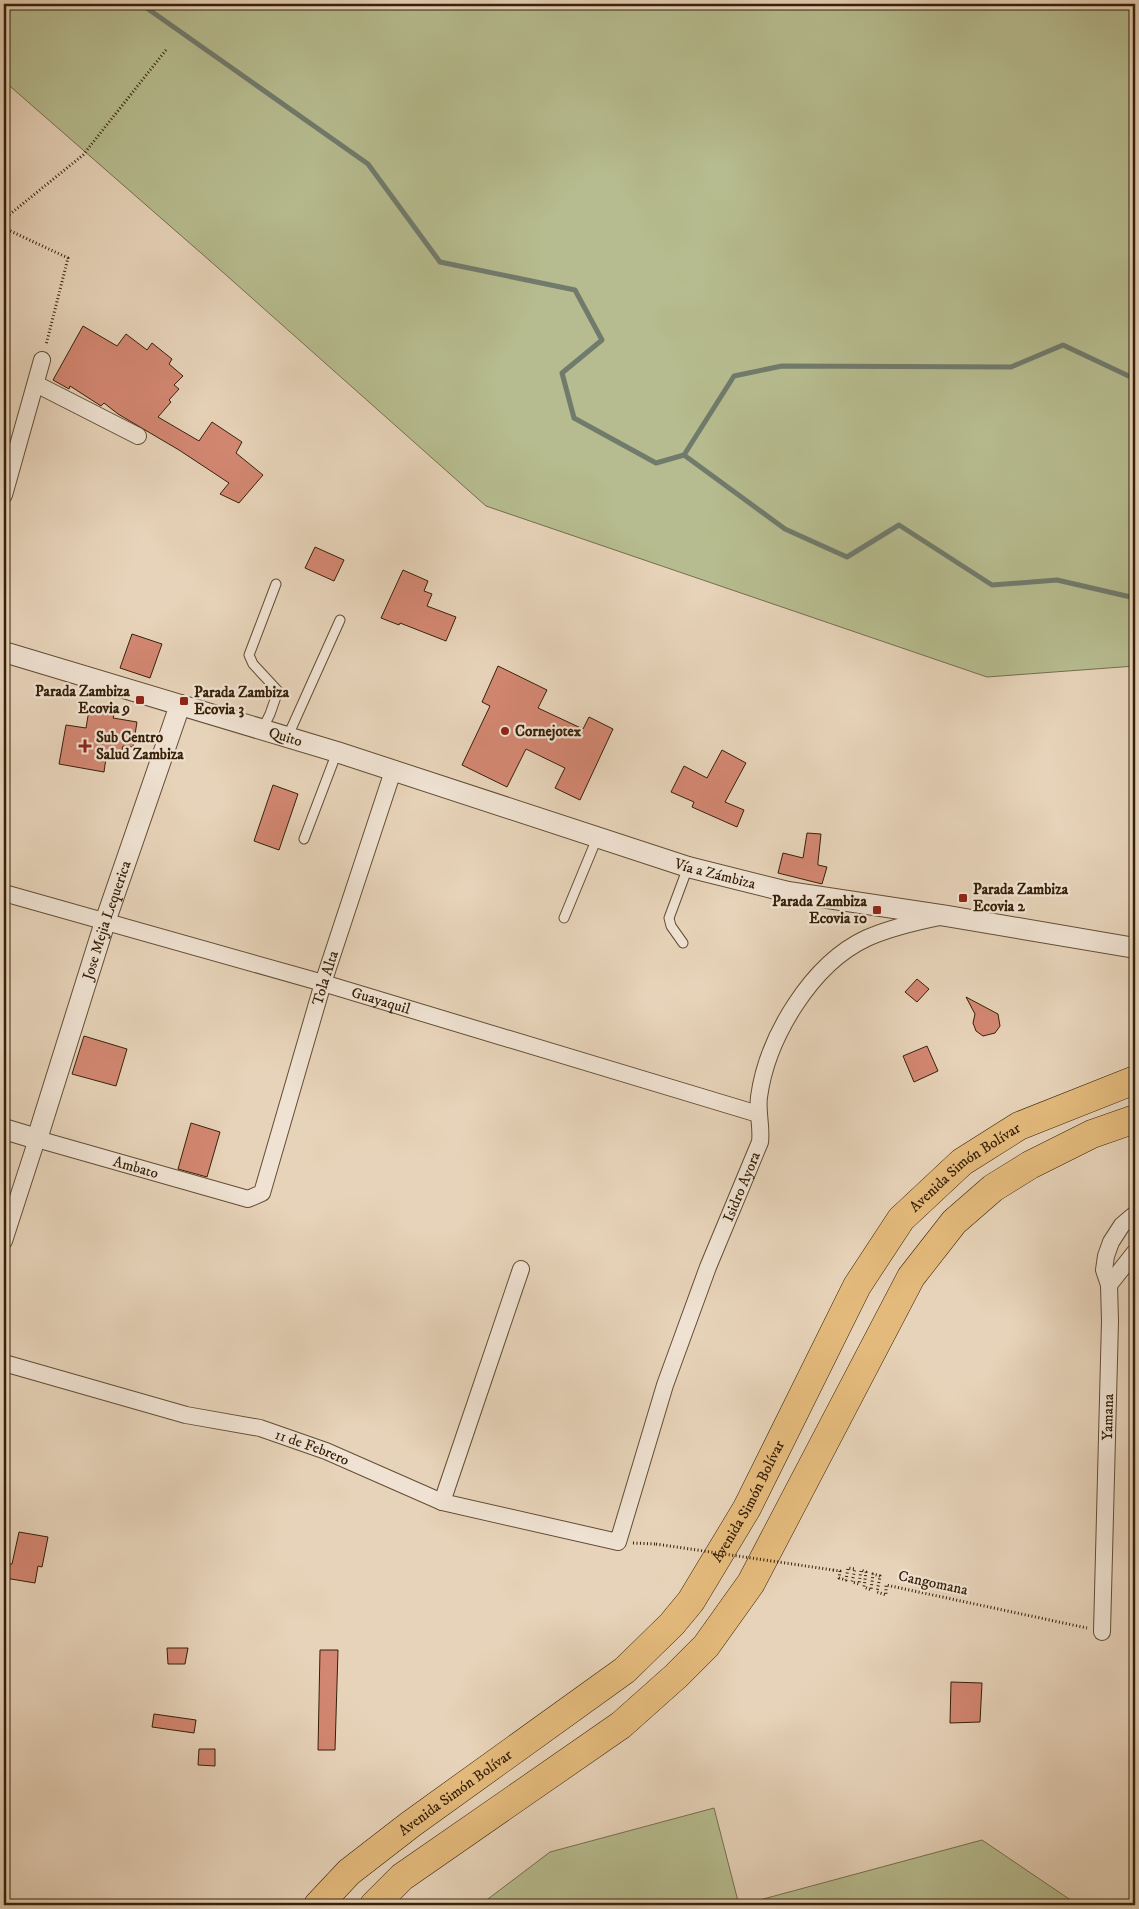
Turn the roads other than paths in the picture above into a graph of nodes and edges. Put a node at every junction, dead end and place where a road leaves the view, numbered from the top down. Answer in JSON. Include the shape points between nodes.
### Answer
{"nodes":[{"id":1,"x":42,"y":360,"type":"road end"},
{"id":2,"x":36,"y":384,"type":"junction"},
{"id":3,"x":138,"y":436,"type":"dead end"},
{"id":4,"x":10,"y":448,"type":"edge"},
{"id":5,"x":4,"y":495,"type":"edge"},
{"id":6,"x":276,"y":584,"type":"dead end"},
{"id":7,"x":340,"y":620,"type":"dead end"},
{"id":8,"x":4,"y":652,"type":"edge"},
{"id":9,"x":180,"y":705,"type":"junction"},
{"id":10,"x":262,"y":730,"type":"junction"},
{"id":11,"x":287,"y":738,"type":"junction"},
{"id":12,"x":338,"y":752,"type":"junction"},
{"id":13,"x":393,"y":771,"type":"junction"},
{"id":14,"x":304,"y":838,"type":"dead end"},
{"id":15,"x":597,"y":838,"type":"junction"},
{"id":16,"x":688,"y":867,"type":"junction"},
{"id":17,"x":4,"y":893,"type":"edge"},
{"id":18,"x":947,"y":916,"type":"junction"},
{"id":19,"x":564,"y":918,"type":"dead end"},
{"id":20,"x":104,"y":922,"type":"junction"},
{"id":21,"x":684,"y":943,"type":"dead end"},
{"id":22,"x":1135,"y":948,"type":"edge"},
{"id":23,"x":324,"y":983,"type":"junction"},
{"id":24,"x":1135,"y":1080,"type":"edge"},
{"id":25,"x":758,"y":1114,"type":"junction"},
{"id":26,"x":1135,"y":1119,"type":"edge"},
{"id":27,"x":4,"y":1129,"type":"edge"},
{"id":28,"x":37,"y":1139,"type":"junction"},
{"id":29,"x":265,"y":1188,"type":"joint"},
{"id":30,"x":1135,"y":1214,"type":"edge"},
{"id":31,"x":4,"y":1241,"type":"edge"},
{"id":32,"x":1135,"y":1252,"type":"edge"},
{"id":33,"x":521,"y":1270,"type":"dead end"},
{"id":34,"x":1110,"y":1285,"type":"junction"},
{"id":35,"x":4,"y":1363,"type":"edge"},
{"id":36,"x":442,"y":1502,"type":"junction"},
{"id":37,"x":618,"y":1542,"type":"joint"},
{"id":38,"x":1102,"y":1632,"type":"road end"},
{"id":39,"x":318,"y":1905,"type":"edge"},
{"id":40,"x":374,"y":1905,"type":"edge"}],
"edges":[{"from":1,"to":2,"type":"street"},
{"from":2,"to":3,"type":"street"},
{"from":2,"to":4,"type":"street"},
{"from":4,"to":5,"type":"street"},
{"from":6,"to":10,"type":"lane","via":[[249,655],[252,664],[278,691]]},
{"from":7,"to":11,"type":"lane"},
{"from":8,"to":9,"type":"street","name":"Quito"},
{"from":9,"to":10,"type":"street","name":"Quito"},
{"from":9,"to":20,"type":"street","name":"Jose Mejia Lequerica"},
{"from":10,"to":11,"type":"street","name":"Quito"},
{"from":11,"to":12,"type":"street","name":"Quito"},
{"from":12,"to":13,"type":"street","name":"Quito"},
{"from":12,"to":14,"type":"lane"},
{"from":13,"to":15,"type":"street","name":"Vía a Zámbiza"},
{"from":13,"to":23,"type":"street","name":"Tola Alta"},
{"from":15,"to":16,"type":"street","name":"Vía a Zámbiza"},
{"from":15,"to":19,"type":"lane"},
{"from":16,"to":18,"type":"street","name":"Vía a Zámbiza","via":[[788,892]]},
{"from":16,"to":21,"type":"lane","via":[[669,918]]},
{"from":17,"to":20,"type":"street","name":"Guayaquil"},
{"from":18,"to":22,"type":"street","name":"Vía a Zámbiza"},
{"from":18,"to":25,"type":"street","name":"Isidro Ayora","via":[[902,925],[866,938],[837,956],[786,1020],[772,1046]]},
{"from":20,"to":23,"type":"street","name":"Guayaquil"},
{"from":20,"to":28,"type":"street","name":"Jose Mejia Lequerica"},
{"from":23,"to":25,"type":"street","name":"Guayaquil"},
{"from":23,"to":29,"type":"street","name":"Tola Alta"},
{"from":24,"to":39,"type":"highway","name":"Avenida Simón Bolívar","via":[[1019,1126],[962,1162],[901,1219],[857,1286],[747,1508],[691,1601],[672,1624],[625,1670],[411,1824],[349,1872]]},
{"from":25,"to":37,"type":"street","name":"Isidro Ayora","via":[[762,1127],[760,1142],[708,1267],[668,1376]]},
{"from":26,"to":40,"type":"highway","name":"Avenida Simón Bolívar","via":[[1092,1134],[1030,1165],[993,1188],[954,1222],[911,1277],[751,1583],[706,1646],[621,1725],[402,1877]]},
{"from":27,"to":28,"type":"street","name":"Ambato"},
{"from":28,"to":29,"type":"street","name":"Ambato","via":[[248,1199],[258,1196]]},
{"from":28,"to":31,"type":"street"},
{"from":30,"to":34,"type":"street","name":"Yamana","via":[[1122,1225],[1111,1242],[1104,1270]]},
{"from":32,"to":34,"type":"street"},
{"from":33,"to":36,"type":"street"},
{"from":34,"to":38,"type":"street","name":"Yamana"},
{"from":35,"to":36,"type":"street","name":"11 de Febrero","via":[[186,1415],[260,1428],[326,1451]]},
{"from":36,"to":37,"type":"street","name":"11 de Febrero"}]}
